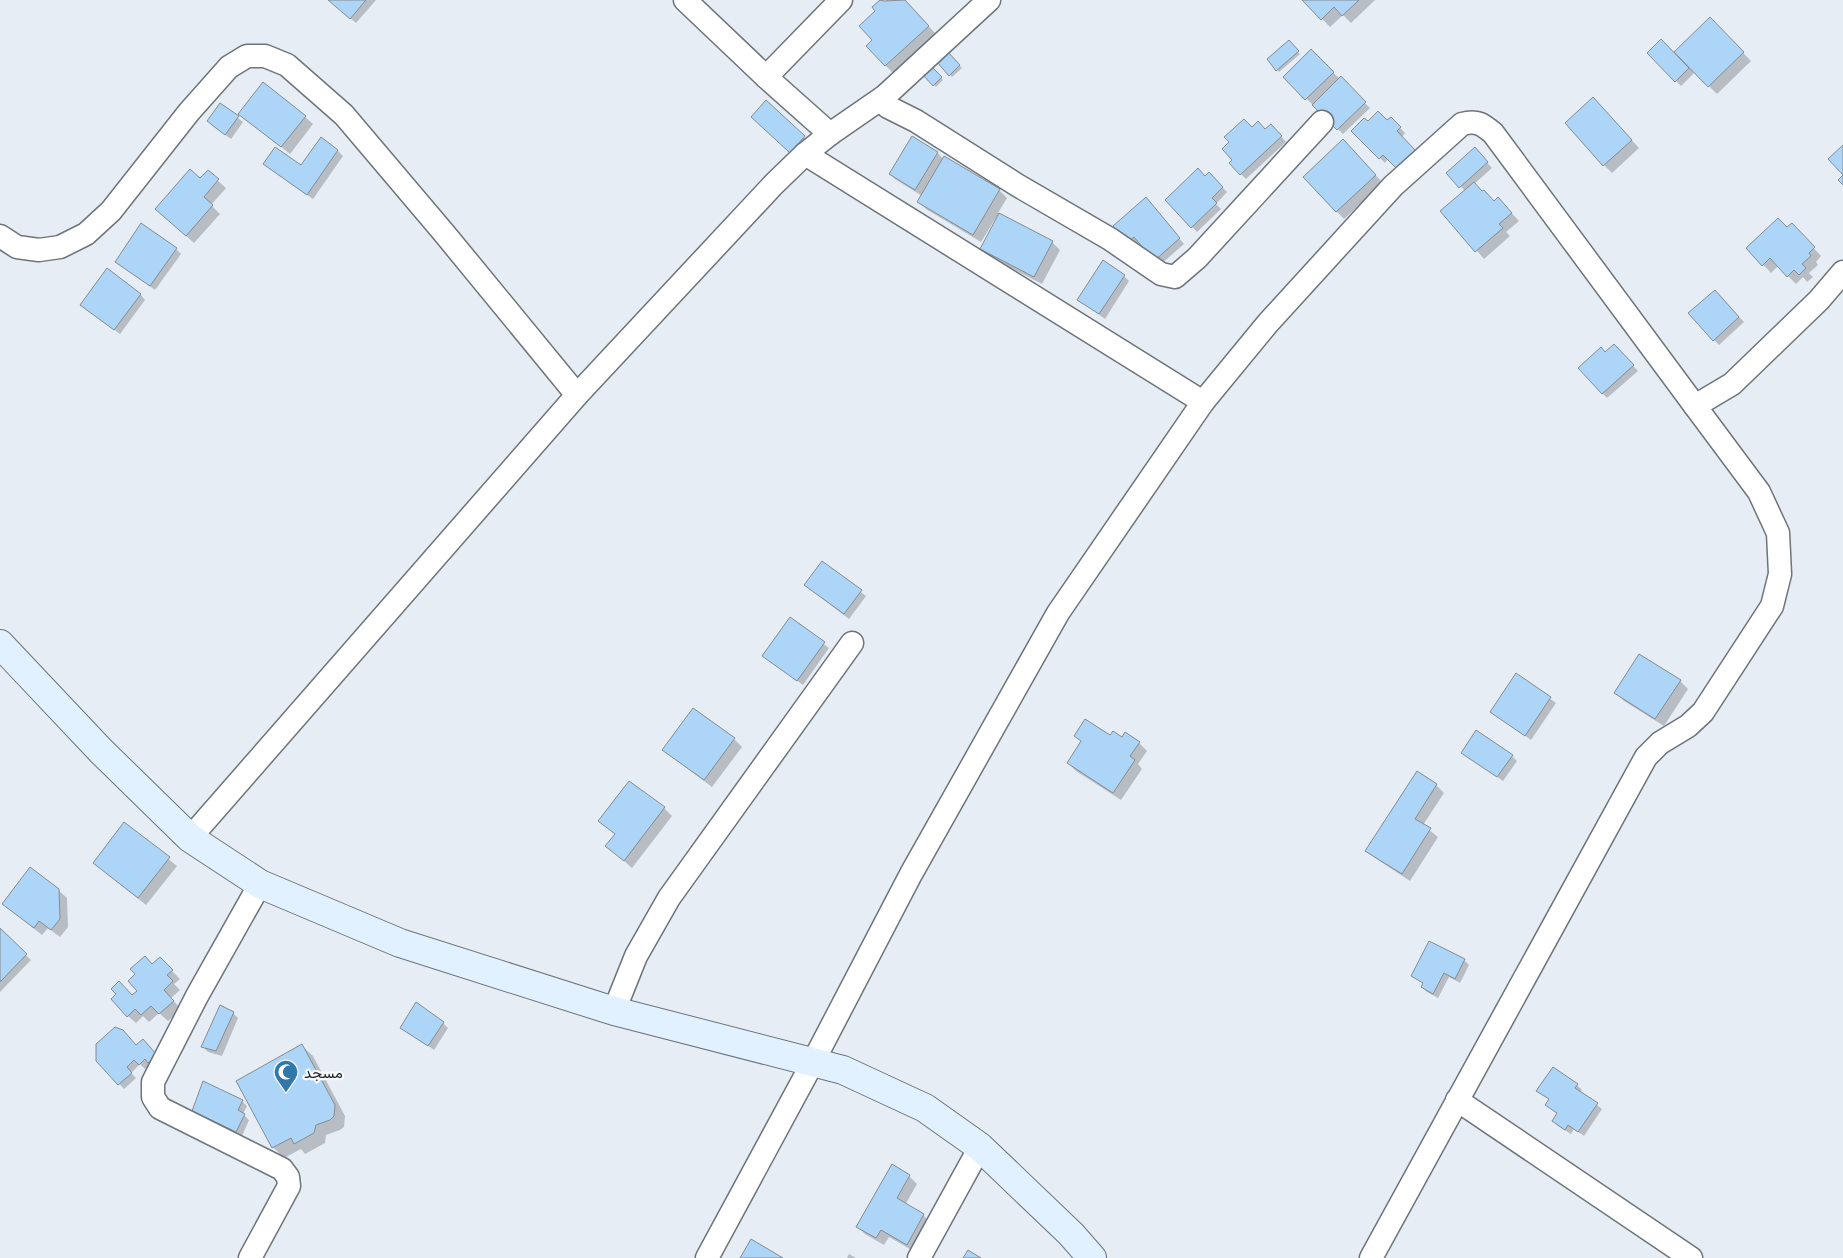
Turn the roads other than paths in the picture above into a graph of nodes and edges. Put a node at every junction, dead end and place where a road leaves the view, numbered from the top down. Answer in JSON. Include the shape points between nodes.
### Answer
{"nodes":[{"id":1,"x":685,"y":0,"type":"edge"},
{"id":2,"x":841,"y":0,"type":"edge"},
{"id":3,"x":989,"y":0,"type":"edge"},
{"id":4,"x":766,"y":77,"type":"junction"},
{"id":5,"x":885,"y":96,"type":"junction"},
{"id":6,"x":1322,"y":122,"type":"dead end"},
{"id":7,"x":830,"y":134,"type":"junction"},
{"id":8,"x":805,"y":154,"type":"junction"},
{"id":9,"x":0,"y":236,"type":"edge"},
{"id":10,"x":1843,"y":272,"type":"edge"},
{"id":11,"x":577,"y":395,"type":"junction"},
{"id":12,"x":1203,"y":402,"type":"junction"},
{"id":13,"x":1695,"y":406,"type":"junction"},
{"id":14,"x":852,"y":643,"type":"dead end"},
{"id":15,"x":0,"y":644,"type":"edge"},
{"id":16,"x":190,"y":838,"type":"junction"},
{"id":17,"x":260,"y":884,"type":"junction"},
{"id":18,"x":614,"y":1011,"type":"junction"},
{"id":19,"x":814,"y":1062,"type":"junction"},
{"id":20,"x":1456,"y":1100,"type":"junction"},
{"id":21,"x":980,"y":1147,"type":"junction"},
{"id":22,"x":250,"y":1258,"type":"edge"},
{"id":23,"x":707,"y":1258,"type":"edge"},
{"id":24,"x":919,"y":1258,"type":"edge"},
{"id":25,"x":1092,"y":1258,"type":"edge"},
{"id":26,"x":1371,"y":1258,"type":"edge"},
{"id":27,"x":1691,"y":1258,"type":"edge"}],
"edges":[{"from":1,"to":4,"type":"street"},
{"from":2,"to":4,"type":"street"},
{"from":3,"to":5,"type":"street"},
{"from":4,"to":7,"type":"street"},
{"from":5,"to":6,"type":"street","via":[[888,107],[1110,239],[1161,274],[1175,277],[1197,258]]},
{"from":5,"to":7,"type":"street"},
{"from":7,"to":8,"type":"street"},
{"from":8,"to":11,"type":"street"},
{"from":8,"to":12,"type":"street"},
{"from":9,"to":11,"type":"street","via":[[17,247],[39,250],[60,247],[86,234],[111,211],[229,67],[247,56],[265,56],[287,65],[344,115]]},
{"from":10,"to":13,"type":"street","via":[[1819,300],[1732,384]]},
{"from":11,"to":16,"type":"street"},
{"from":12,"to":13,"type":"street","via":[[1268,323],[1393,186],[1462,124],[1473,121],[1493,133]]},
{"from":12,"to":19,"type":"street","via":[[1058,613],[912,874]]},
{"from":13,"to":20,"type":"street","via":[[1759,492],[1778,533],[1780,574],[1772,606],[1703,712],[1646,757]]},
{"from":14,"to":18,"type":"street","via":[[669,898],[636,956]]},
{"from":15,"to":16,"type":"main road","via":[[101,751]]},
{"from":16,"to":17,"type":"main road"},
{"from":17,"to":18,"type":"main road","via":[[400,943]]},
{"from":17,"to":22,"type":"street","via":[[153,1082],[153,1097],[160,1108],[282,1168],[288,1177],[289,1186]]},
{"from":18,"to":19,"type":"main road"},
{"from":19,"to":21,"type":"main road","via":[[843,1070],[925,1108]]},
{"from":19,"to":23,"type":"street"},
{"from":20,"to":26,"type":"street"},
{"from":20,"to":27,"type":"street"},
{"from":21,"to":24,"type":"street"},
{"from":21,"to":25,"type":"main road"}]}
